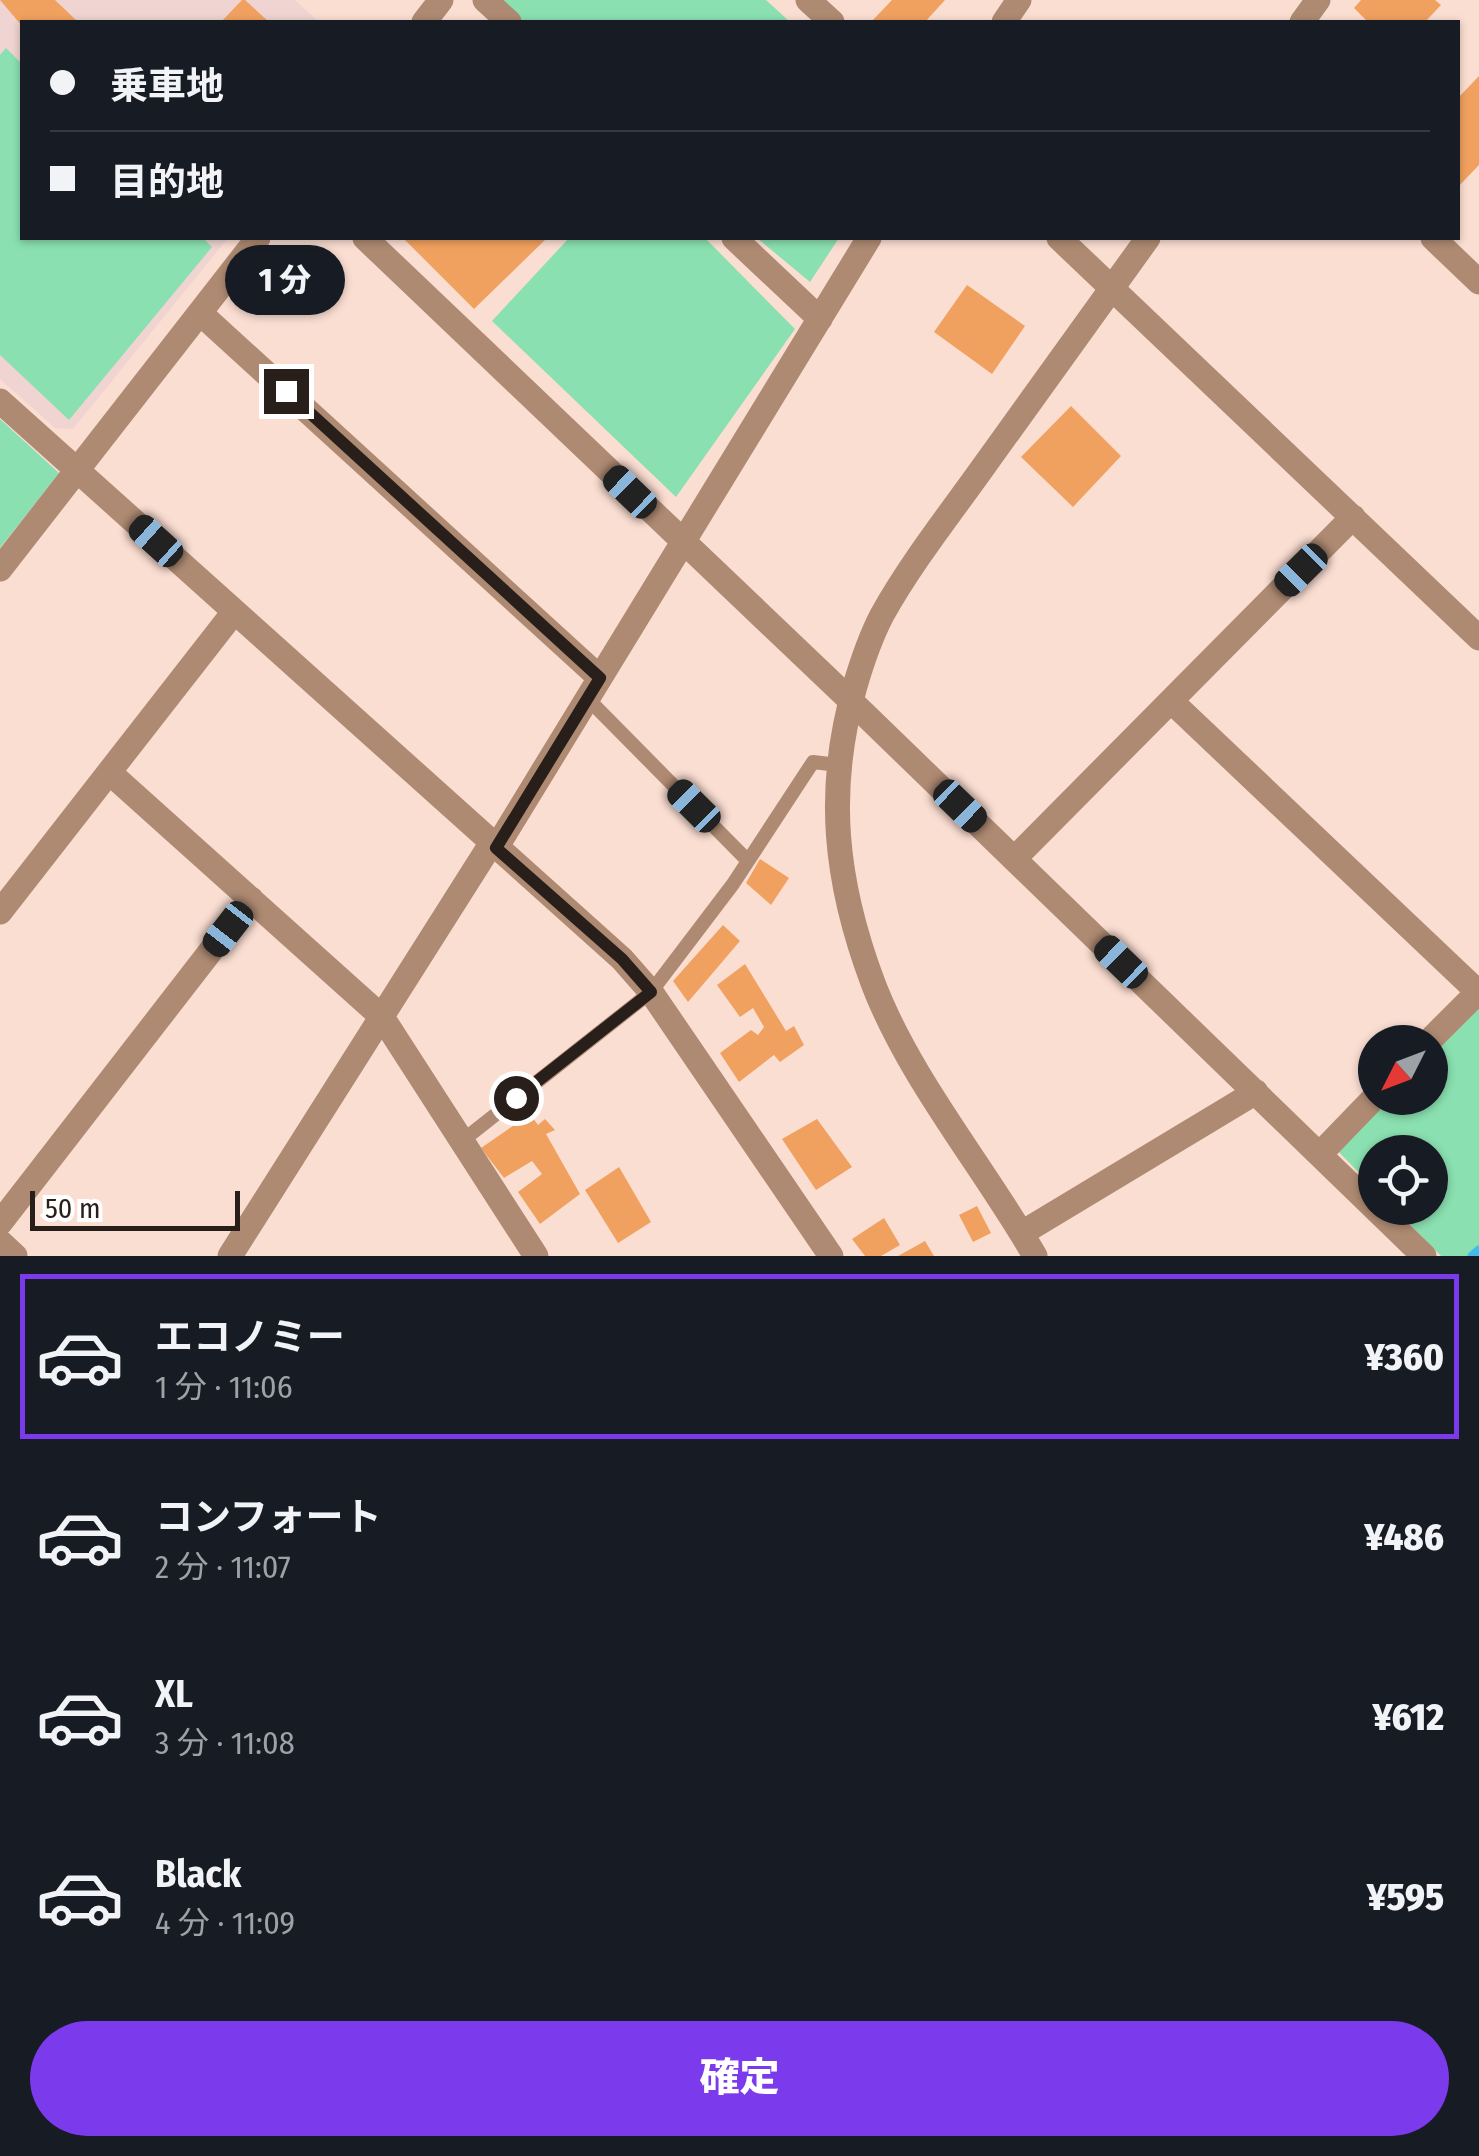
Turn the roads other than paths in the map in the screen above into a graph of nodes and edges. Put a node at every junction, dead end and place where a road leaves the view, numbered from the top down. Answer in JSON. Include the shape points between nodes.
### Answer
{"nodes":[{"id":1,"x":441,"y":0,"type":"edge"},
{"id":2,"x":486,"y":0,"type":"edge"},
{"id":3,"x":808,"y":0,"type":"edge"},
{"id":4,"x":426,"y":20,"type":"edge"},
{"id":5,"x":507,"y":20,"type":"edge"},
{"id":6,"x":830,"y":20,"type":"edge"},
{"id":7,"x":256,"y":240,"type":"edge"},
{"id":8,"x":367,"y":240,"type":"edge"},
{"id":9,"x":736,"y":240,"type":"edge"},
{"id":10,"x":868,"y":240,"type":"edge"},
{"id":11,"x":1061,"y":240,"type":"edge"},
{"id":12,"x":1147,"y":240,"type":"edge"},
{"id":13,"x":1436,"y":240,"type":"edge"},
{"id":14,"x":1479,"y":282,"type":"edge"},
{"id":15,"x":1112,"y":288,"type":"junction"},
{"id":16,"x":200,"y":312,"type":"junction"},
{"id":17,"x":820,"y":319,"type":"junction"},
{"id":18,"x":0,"y":400,"type":"edge"},
{"id":19,"x":78,"y":471,"type":"junction"},
{"id":20,"x":1353,"y":518,"type":"junction"},
{"id":21,"x":683,"y":542,"type":"junction"},
{"id":22,"x":0,"y":570,"type":"edge"},
{"id":23,"x":234,"y":612,"type":"junction"},
{"id":24,"x":1475,"y":625,"type":"edge"},
{"id":25,"x":594,"y":688,"type":"junction"},
{"id":26,"x":851,"y":700,"type":"junction"},
{"id":27,"x":1171,"y":700,"type":"junction"},
{"id":28,"x":838,"y":765,"type":"junction"},
{"id":29,"x":110,"y":774,"type":"junction"},
{"id":30,"x":494,"y":846,"type":"junction"},
{"id":31,"x":1014,"y":859,"type":"junction"},
{"id":32,"x":748,"y":860,"type":"junction"},
{"id":33,"x":251,"y":899,"type":"junction"},
{"id":34,"x":0,"y":912,"type":"edge"},
{"id":35,"x":651,"y":992,"type":"junction"},
{"id":36,"x":1478,"y":992,"type":"edge"},
{"id":37,"x":382,"y":1017,"type":"junction"},
{"id":38,"x":1445,"y":1025,"type":"edge"},
{"id":39,"x":1256,"y":1092,"type":"junction"},
{"id":40,"x":1358,"y":1115,"type":"edge"},
{"id":41,"x":462,"y":1141,"type":"junction"},
{"id":42,"x":1320,"y":1154,"type":"junction"},
{"id":43,"x":0,"y":1223,"type":"edge"},
{"id":44,"x":0,"y":1242,"type":"edge"},
{"id":45,"x":1025,"y":1248,"type":"edge"},
{"id":46,"x":15,"y":1256,"type":"edge"},
{"id":47,"x":230,"y":1256,"type":"edge"},
{"id":48,"x":536,"y":1256,"type":"edge"},
{"id":49,"x":831,"y":1256,"type":"edge"},
{"id":50,"x":1424,"y":1256,"type":"edge"}],
"edges":[{"from":1,"to":4,"type":"street"},
{"from":2,"to":5,"type":"street"},
{"from":3,"to":6,"type":"street"},
{"from":7,"to":16,"type":"street"},
{"from":8,"to":21,"type":"street"},
{"from":9,"to":17,"type":"street"},
{"from":10,"to":17,"type":"street"},
{"from":11,"to":15,"type":"street"},
{"from":12,"to":15,"type":"street"},
{"from":13,"to":14,"type":"street"},
{"from":15,"to":20,"type":"street"},
{"from":15,"to":26,"type":"street","via":[[882,616]]},
{"from":16,"to":19,"type":"street"},
{"from":16,"to":25,"type":"street"},
{"from":17,"to":21,"type":"street"},
{"from":18,"to":19,"type":"street"},
{"from":19,"to":22,"type":"street"},
{"from":19,"to":23,"type":"street"},
{"from":20,"to":24,"type":"street"},
{"from":20,"to":27,"type":"street"},
{"from":21,"to":25,"type":"street"},
{"from":21,"to":26,"type":"street"},
{"from":23,"to":29,"type":"street"},
{"from":23,"to":30,"type":"street"},
{"from":25,"to":30,"type":"street"},
{"from":25,"to":32,"type":"lane"},
{"from":26,"to":28,"type":"street"},
{"from":26,"to":31,"type":"street"},
{"from":27,"to":31,"type":"street"},
{"from":27,"to":36,"type":"street"},
{"from":28,"to":32,"type":"lane","via":[[813,762]]},
{"from":28,"to":45,"type":"street","via":[[838,853],[874,985],[900,1042]]},
{"from":29,"to":33,"type":"street"},
{"from":29,"to":34,"type":"street"},
{"from":30,"to":35,"type":"street"},
{"from":30,"to":37,"type":"street"},
{"from":31,"to":39,"type":"street"},
{"from":32,"to":35,"type":"lane"},
{"from":33,"to":37,"type":"street"},
{"from":33,"to":43,"type":"street"},
{"from":35,"to":41,"type":"lane"},
{"from":35,"to":49,"type":"street"},
{"from":36,"to":38,"type":"street"},
{"from":37,"to":41,"type":"street"},
{"from":37,"to":47,"type":"street"},
{"from":39,"to":42,"type":"street"},
{"from":39,"to":45,"type":"street"},
{"from":40,"to":42,"type":"street"},
{"from":41,"to":48,"type":"street"},
{"from":42,"to":50,"type":"street"},
{"from":44,"to":46,"type":"street"}]}
